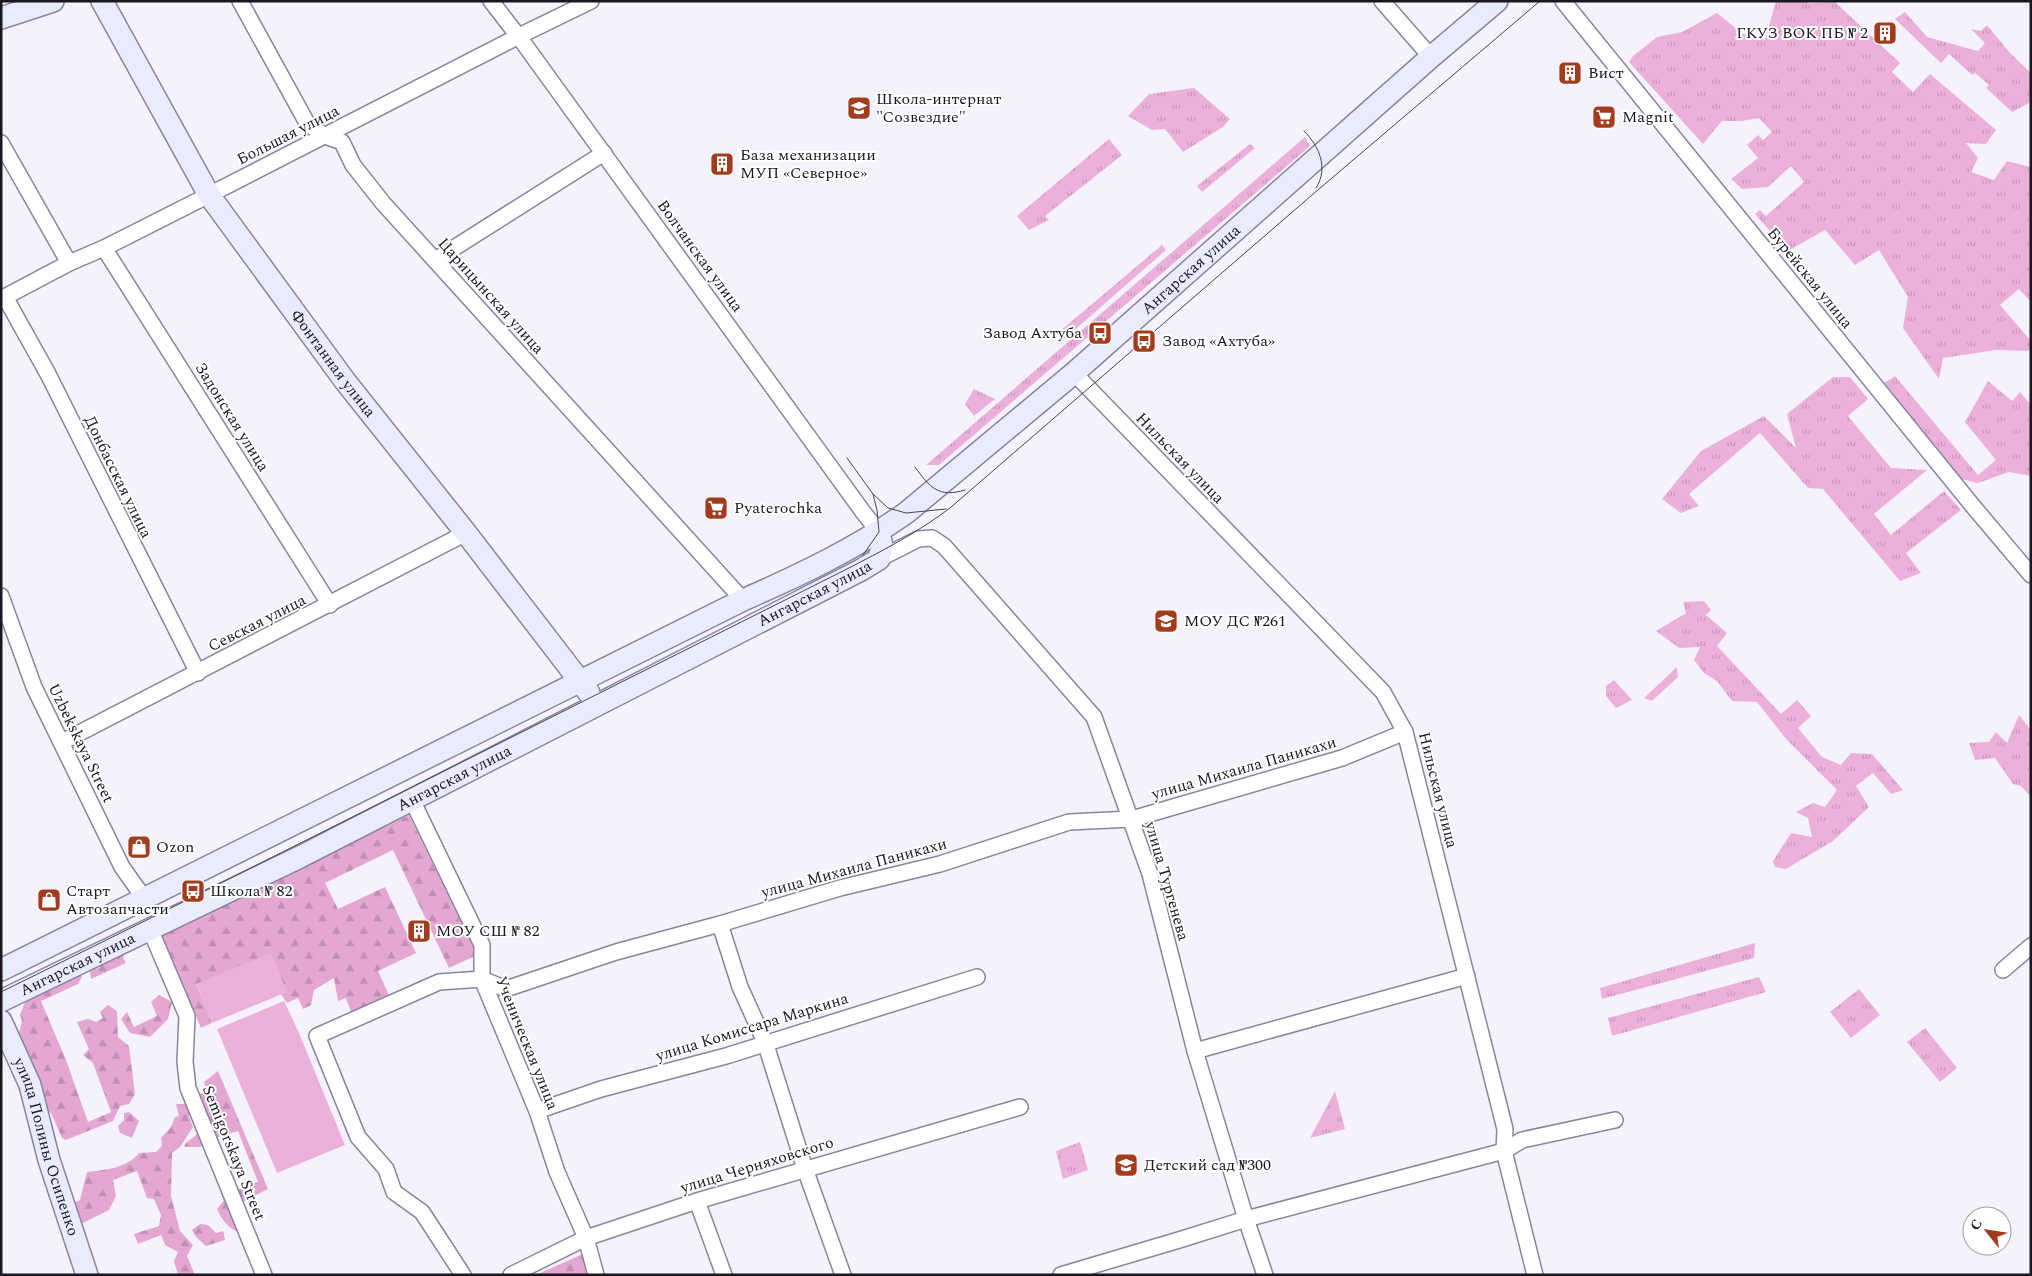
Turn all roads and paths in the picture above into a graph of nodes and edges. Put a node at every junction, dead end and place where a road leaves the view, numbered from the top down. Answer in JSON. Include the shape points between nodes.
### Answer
{"nodes":[{"id":1,"x":53,"y":1,"type":"edge"},
{"id":2,"x":102,"y":1,"type":"edge"},
{"id":3,"x":240,"y":1,"type":"edge"},
{"id":4,"x":491,"y":1,"type":"edge"},
{"id":5,"x":591,"y":1,"type":"edge"},
{"id":6,"x":1382,"y":1,"type":"edge"},
{"id":7,"x":1497,"y":1,"type":"edge"},
{"id":8,"x":1563,"y":1,"type":"edge"},
{"id":9,"x":1,"y":18,"type":"edge"},
{"id":10,"x":519,"y":36,"type":"junction"},
{"id":11,"x":1430,"y":57,"type":"junction"},
{"id":12,"x":325,"y":136,"type":"junction"},
{"id":13,"x":1,"y":142,"type":"edge"},
{"id":14,"x":604,"y":153,"type":"junction"},
{"id":15,"x":209,"y":195,"type":"junction"},
{"id":16,"x":104,"y":248,"type":"junction"},
{"id":17,"x":435,"y":260,"type":"junction"},
{"id":18,"x":69,"y":263,"type":"junction"},
{"id":19,"x":3,"y":298,"type":"edge"},
{"id":20,"x":1074,"y":373,"type":"junction"},
{"id":21,"x":466,"y":533,"type":"junction"},
{"id":22,"x":883,"y":548,"type":"junction"},
{"id":23,"x":2031,"y":575,"type":"edge"},
{"id":24,"x":1,"y":596,"type":"edge"},
{"id":25,"x":743,"y":600,"type":"junction"},
{"id":26,"x":330,"y":605,"type":"junction"},
{"id":27,"x":198,"y":673,"type":"junction"},
{"id":28,"x":581,"y":681,"type":"junction"},
{"id":29,"x":597,"y":705,"type":"junction"},
{"id":30,"x":1406,"y":732,"type":"junction"},
{"id":31,"x":62,"y":742,"type":"junction"},
{"id":32,"x":412,"y":800,"type":"junction"},
{"id":33,"x":1132,"y":820,"type":"junction"},
{"id":34,"x":144,"y":898,"type":"junction"},
{"id":35,"x":720,"y":924,"type":"junction"},
{"id":36,"x":150,"y":929,"type":"junction"},
{"id":37,"x":2031,"y":946,"type":"edge"},
{"id":38,"x":1,"y":970,"type":"edge"},
{"id":39,"x":2003,"y":970,"type":"dead end"},
{"id":40,"x":1467,"y":976,"type":"junction"},
{"id":41,"x":977,"y":977,"type":"dead end"},
{"id":42,"x":482,"y":979,"type":"junction"},
{"id":43,"x":1,"y":1001,"type":"edge"},
{"id":44,"x":1,"y":1021,"type":"edge"},
{"id":45,"x":765,"y":1042,"type":"junction"},
{"id":46,"x":1195,"y":1050,"type":"junction"},
{"id":47,"x":1020,"y":1107,"type":"dead end"},
{"id":48,"x":537,"y":1111,"type":"junction"},
{"id":49,"x":1615,"y":1120,"type":"dead end"},
{"id":50,"x":1504,"y":1151,"type":"junction"},
{"id":51,"x":805,"y":1169,"type":"junction"},
{"id":52,"x":697,"y":1201,"type":"junction"},
{"id":53,"x":1246,"y":1219,"type":"junction"},
{"id":54,"x":586,"y":1238,"type":"junction"},
{"id":55,"x":86,"y":1275,"type":"edge"},
{"id":56,"x":264,"y":1275,"type":"edge"},
{"id":57,"x":463,"y":1275,"type":"edge"},
{"id":58,"x":511,"y":1275,"type":"edge"},
{"id":59,"x":596,"y":1275,"type":"edge"},
{"id":60,"x":724,"y":1275,"type":"edge"},
{"id":61,"x":843,"y":1275,"type":"edge"},
{"id":62,"x":1061,"y":1275,"type":"edge"},
{"id":63,"x":1266,"y":1275,"type":"edge"},
{"id":64,"x":1535,"y":1275,"type":"edge"}],
"edges":[{"from":1,"to":9,"type":"main road"},
{"from":2,"to":15,"type":"main road","name":"Фонтанная улица"},
{"from":3,"to":12,"type":"street","name":"Царицынская улица","via":[[307,123]]},
{"from":4,"to":10,"type":"street","name":"Волчанская улица"},
{"from":5,"to":10,"type":"street","name":"Большая улица"},
{"from":6,"to":11,"type":"street"},
{"from":7,"to":11,"type":"main road","name":"Ангарская улица"},
{"from":8,"to":23,"type":"street","name":"Бурейская улица"},
{"from":10,"to":12,"type":"street","name":"Большая улица"},
{"from":10,"to":14,"type":"street","name":"Волчанская улица"},
{"from":11,"to":20,"type":"main road","name":"Ангарская улица"},
{"from":12,"to":15,"type":"street","name":"Большая улица"},
{"from":12,"to":17,"type":"street","name":"Царицынская улица","via":[[342,142],[353,165]]},
{"from":13,"to":18,"type":"street"},
{"from":14,"to":17,"type":"street"},
{"from":14,"to":22,"type":"street","name":"Волчанская улица","via":[[863,512]]},
{"from":15,"to":16,"type":"street","name":"Большая улица"},
{"from":15,"to":21,"type":"main road","name":"Фонтанная улица","via":[[345,381]]},
{"from":16,"to":18,"type":"street","name":"Большая улица"},
{"from":16,"to":26,"type":"street","name":"Задонская улица"},
{"from":17,"to":25,"type":"street","name":"Царицынская улица"},
{"from":18,"to":19,"type":"street","name":"Большая улица"},
{"from":19,"to":27,"type":"street","name":"Донбасская улица","via":[[48,374]]},
{"from":20,"to":22,"type":"main road","name":"Ангарская улица","via":[[913,507]]},
{"from":20,"to":30,"type":"street","name":"Нильская улица","via":[[1383,692]]},
{"from":21,"to":26,"type":"street","name":"Севская улица"},
{"from":21,"to":28,"type":"main road","name":"Фонтанная улица"},
{"from":22,"to":25,"type":"main road","name":"Ангарская улица","via":[[812,570]]},
{"from":22,"to":29,"type":"main road","name":"Ангарская улица"},
{"from":22,"to":33,"type":"street","name":"улица Тургенева","via":[[932,538],[944,546],[1094,717]]},
{"from":24,"to":31,"type":"street","name":"Uzbekskaya Street","via":[[34,687]]},
{"from":25,"to":28,"type":"main road","name":"Ангарская улица"},
{"from":26,"to":27,"type":"street","name":"Севская улица"},
{"from":27,"to":31,"type":"street","name":"Севская улица"},
{"from":28,"to":29,"type":"main road","name":"Фонтанная улица"},
{"from":28,"to":34,"type":"main road","name":"Ангарская улица"},
{"from":29,"to":32,"type":"main road","name":"Ангарская улица"},
{"from":30,"to":33,"type":"street","name":"улица Михаила Паникахи","via":[[1342,758]]},
{"from":30,"to":40,"type":"street","name":"Нильская улица"},
{"from":31,"to":34,"type":"street","name":"Uzbekskaya Street","via":[[122,868]]},
{"from":32,"to":36,"type":"main road","name":"Ангарская улица"},
{"from":32,"to":42,"type":"street","name":"Ученическая улица","via":[[482,945]]},
{"from":33,"to":35,"type":"street","name":"улица Михаила Паникахи","via":[[1069,822],[940,864],[840,888]]},
{"from":33,"to":46,"type":"street","name":"улица Тургенева","via":[[1150,874]]},
{"from":34,"to":38,"type":"main road","name":"Ангарская улица"},
{"from":35,"to":42,"type":"street","name":"улица Михаила Паникахи","via":[[616,952],[506,989]]},
{"from":35,"to":45,"type":"street","via":[[740,987]]},
{"from":36,"to":43,"type":"main road","name":"Ангарская улица"},
{"from":36,"to":56,"type":"street","name":"Semigorskaya Street","via":[[187,1016],[185,1062],[188,1088]]},
{"from":37,"to":39,"type":"street"},
{"from":40,"to":46,"type":"street"},
{"from":40,"to":50,"type":"street","name":"Нильская улица","via":[[1505,1129]]},
{"from":41,"to":45,"type":"street","name":"улица Комиссара Маркина"},
{"from":42,"to":48,"type":"street","name":"Ученическая улица"},
{"from":42,"to":57,"type":"street","name":"улица Михаила Паникахи","via":[[439,982],[317,1036],[358,1137],[386,1168],[394,1192],[422,1212]]},
{"from":44,"to":55,"type":"main road","name":"улица Полины Осипенко","via":[[30,1085],[49,1160]]},
{"from":45,"to":48,"type":"street","name":"улица Комиссара Маркина","via":[[701,1063],[601,1089]]},
{"from":45,"to":51,"type":"street"},
{"from":46,"to":53,"type":"street","name":"улица Тургенева"},
{"from":47,"to":51,"type":"street","name":"улица Черняховского"},
{"from":48,"to":54,"type":"street","name":"Ученическая улица","via":[[557,1172]]},
{"from":49,"to":50,"type":"street","via":[[1522,1140]]},
{"from":50,"to":53,"type":"street"},
{"from":50,"to":64,"type":"street","name":"Нильская улица"},
{"from":51,"to":52,"type":"street","name":"улица Черняховского"},
{"from":51,"to":61,"type":"street"},
{"from":52,"to":54,"type":"street","name":"улица Черняховского"},
{"from":52,"to":60,"type":"street"},
{"from":53,"to":62,"type":"street"},
{"from":53,"to":63,"type":"street","name":"улица Тургенева"},
{"from":54,"to":58,"type":"street","name":"улица Черняховского"},
{"from":54,"to":59,"type":"street","name":"Ученическая улица"}]}
